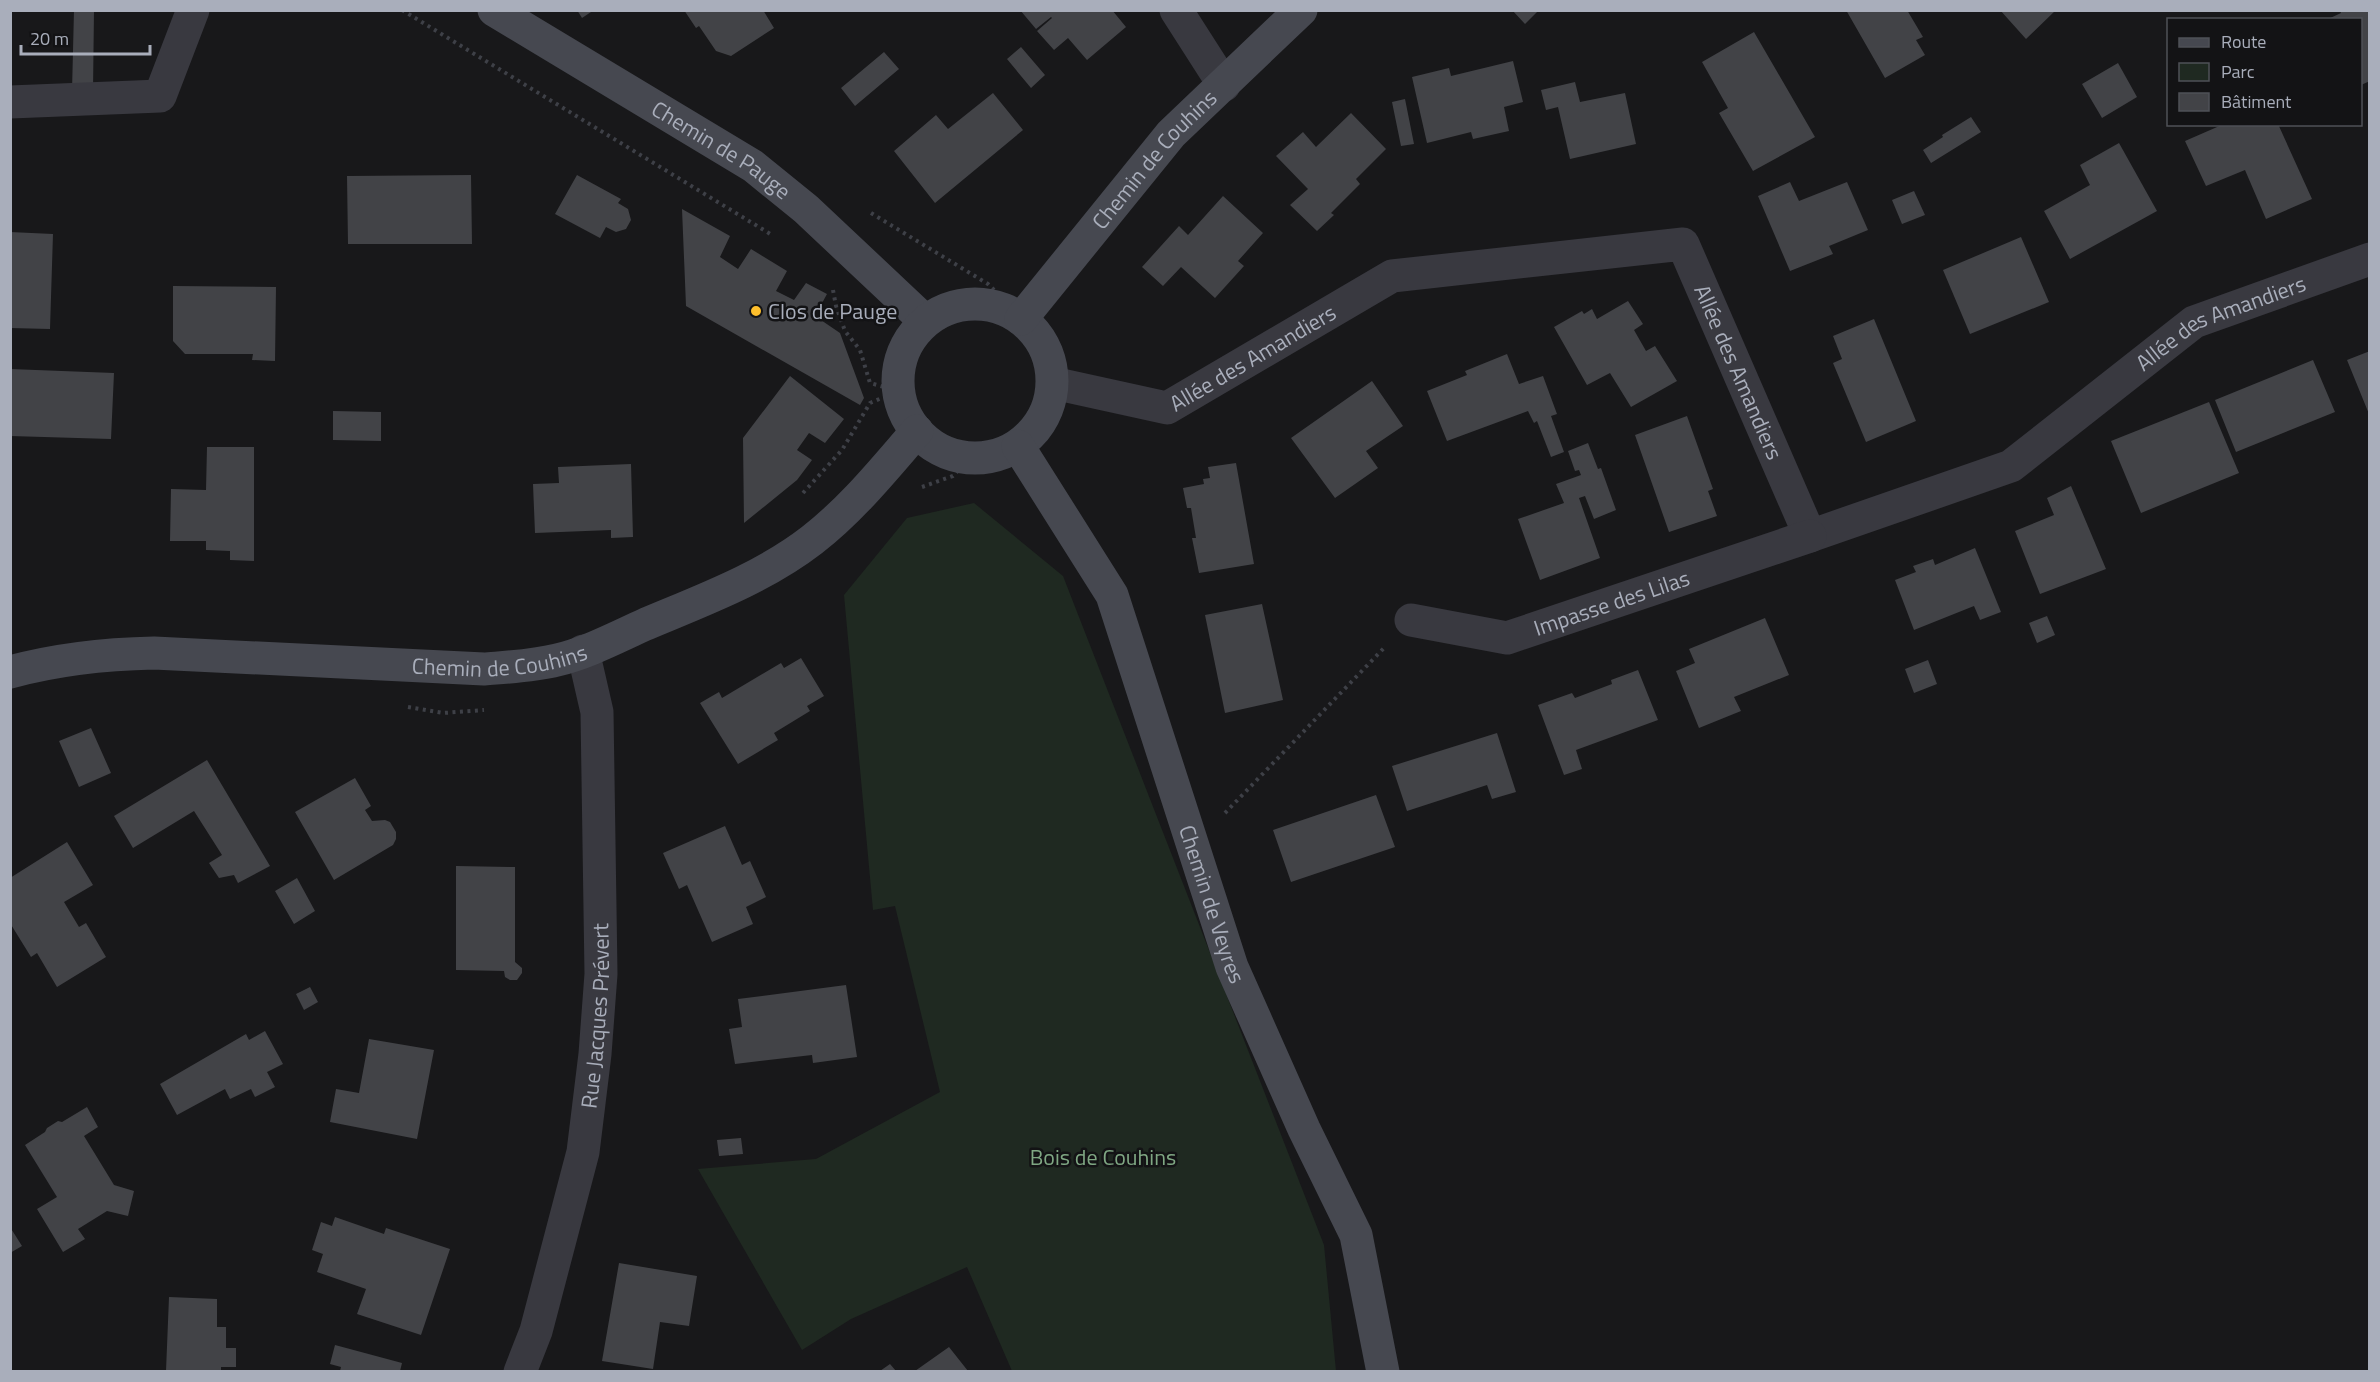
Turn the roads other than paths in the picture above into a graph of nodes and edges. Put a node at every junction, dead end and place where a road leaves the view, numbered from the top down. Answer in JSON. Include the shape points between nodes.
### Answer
{"nodes":[{"id":1,"x":193,"y":10,"type":"edge"},
{"id":2,"x":494,"y":10,"type":"edge"},
{"id":3,"x":1176,"y":10,"type":"edge"},
{"id":4,"x":1301,"y":10,"type":"edge"},
{"id":5,"x":1224,"y":85,"type":"junction"},
{"id":6,"x":10,"y":102,"type":"edge"},
{"id":7,"x":2370,"y":259,"type":"edge"},
{"id":8,"x":1021,"y":319,"type":"junction"},
{"id":9,"x":925,"y":321,"type":"junction"},
{"id":10,"x":1053,"y":384,"type":"junction"},
{"id":11,"x":917,"y":431,"type":"junction"},
{"id":12,"x":1018,"y":446,"type":"junction"},
{"id":13,"x":1810,"y":536,"type":"junction"},
{"id":14,"x":1412,"y":620,"type":"road end"},
{"id":15,"x":583,"y":651,"type":"junction"},
{"id":16,"x":10,"y":672,"type":"edge"},
{"id":17,"x":520,"y":1371,"type":"edge"},
{"id":18,"x":1383,"y":1371,"type":"edge"}],
"edges":[{"from":1,"to":6,"type":"street","via":[[160,96]]},
{"from":2,"to":9,"type":"street","name":"Chemin de Pauge","via":[[753,166],[806,209]]},
{"from":3,"to":5,"type":"street"},
{"from":4,"to":5,"type":"street","name":"Chemin de Couhins"},
{"from":5,"to":8,"type":"street","name":"Chemin de Couhins","via":[[1171,134]]},
{"from":7,"to":13,"type":"street","name":"Allée des Amandiers","via":[[2194,322],[2011,466]]},
{"from":8,"to":9,"type":"street","via":[[998,306],[973,304],[947,309]]},
{"from":8,"to":10,"type":"street","via":[[1039,336],[1050,358]]},
{"from":9,"to":11,"type":"street","via":[[902,353],[898,372],[902,406]]},
{"from":10,"to":12,"type":"street","via":[[1048,408],[1036,429]]},
{"from":10,"to":13,"type":"street","name":"Allée des Amandiers","via":[[1167,408],[1392,276],[1683,244]]},
{"from":11,"to":12,"type":"street","via":[[932,445],[970,458],[995,456]]},
{"from":11,"to":15,"type":"street","name":"Chemin de Couhins","via":[[836,520],[790,555],[761,573]]},
{"from":12,"to":18,"type":"street","name":"Chemin de Veyres","via":[[1112,595],[1232,967],[1356,1235]]},
{"from":13,"to":14,"type":"street","name":"Impasse des Lilas","via":[[1507,638]]},
{"from":15,"to":16,"type":"street","name":"Chemin de Couhins","via":[[558,660],[484,669],[104,654]]},
{"from":15,"to":17,"type":"street","name":"Rue Jacques Prévert","via":[[597,712],[601,974],[595,1054],[584,1152],[536,1331]]}]}
